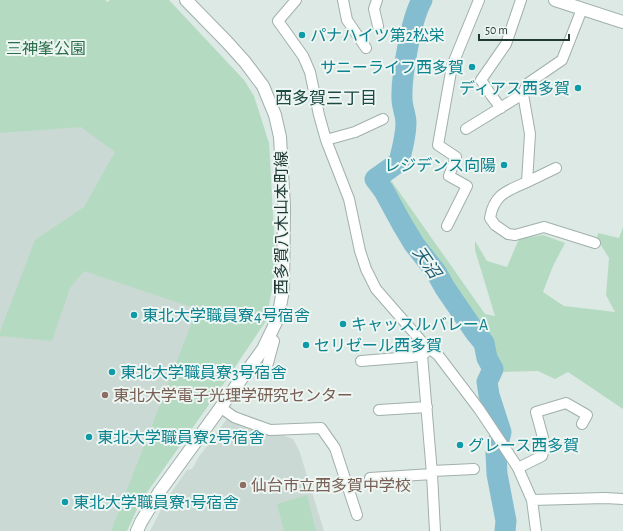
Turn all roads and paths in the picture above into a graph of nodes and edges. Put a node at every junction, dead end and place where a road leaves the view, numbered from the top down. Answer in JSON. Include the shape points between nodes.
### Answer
{"nodes":[{"id":1,"x":186,"y":0,"type":"edge"},
{"id":2,"x":296,"y":0,"type":"edge"},
{"id":3,"x":343,"y":0,"type":"edge"},
{"id":4,"x":377,"y":0,"type":"edge"},
{"id":5,"x":479,"y":0,"type":"edge"},
{"id":6,"x":521,"y":0,"type":"edge"},
{"id":7,"x":555,"y":0,"type":"edge"},
{"id":8,"x":582,"y":9,"type":"junction"},
{"id":9,"x":623,"y":22,"type":"edge"},
{"id":10,"x":378,"y":26,"type":"dead end"},
{"id":11,"x":366,"y":48,"type":"dead end"},
{"id":12,"x":523,"y":94,"type":"junction"},
{"id":13,"x":501,"y":108,"type":"junction"},
{"id":14,"x":383,"y":119,"type":"dead end"},
{"id":15,"x":466,"y":128,"type":"dead end"},
{"id":16,"x":326,"y":140,"type":"junction"},
{"id":17,"x":556,"y":168,"type":"dead end"},
{"id":18,"x":526,"y":182,"type":"junction"},
{"id":19,"x":447,"y":226,"type":"dead end"},
{"id":20,"x":595,"y":243,"type":"dead end"},
{"id":21,"x":270,"y":337,"type":"junction"},
{"id":22,"x":426,"y":352,"type":"junction"},
{"id":23,"x":361,"y":361,"type":"dead end"},
{"id":24,"x":265,"y":374,"type":"dead end"},
{"id":25,"x":220,"y":407,"type":"junction"},
{"id":26,"x":427,"y":407,"type":"junction"},
{"id":27,"x":379,"y":410,"type":"dead end"},
{"id":28,"x":582,"y":424,"type":"dead end"},
{"id":29,"x":518,"y":468,"type":"junction"},
{"id":30,"x":474,"y":469,"type":"dead end"},
{"id":31,"x":432,"y":473,"type":"junction"},
{"id":32,"x":370,"y":478,"type":"dead end"},
{"id":33,"x":623,"y":499,"type":"edge"},
{"id":34,"x":532,"y":500,"type":"junction"},
{"id":35,"x":357,"y":515,"type":"dead end"},
{"id":36,"x":137,"y":531,"type":"edge"},
{"id":37,"x":435,"y":531,"type":"edge"},
{"id":38,"x":536,"y":531,"type":"edge"}],
"edges":[{"from":1,"to":21,"type":"street","name":"西多賀八木山本町線","via":[[246,62],[263,86],[280,137],[284,207],[282,290],[278,318]]},
{"from":2,"to":16,"type":"street","via":[[278,21],[303,56],[310,72]]},
{"from":3,"to":11,"type":"street","via":[[347,20]]},
{"from":4,"to":10,"type":"street","via":[[374,9]]},
{"from":5,"to":19,"type":"street","via":[[452,66],[438,146],[456,157],[449,176],[467,186]]},
{"from":6,"to":13,"type":"street","via":[[506,44],[481,80]]},
{"from":7,"to":8,"type":"street"},
{"from":8,"to":9,"type":"street"},
{"from":8,"to":12,"type":"street","via":[[562,60],[527,84]]},
{"from":12,"to":13,"type":"street"},
{"from":12,"to":18,"type":"street","via":[[530,134]]},
{"from":13,"to":15,"type":"street"},
{"from":14,"to":16,"type":"street","via":[[354,132]]},
{"from":16,"to":22,"type":"street","via":[[348,199],[366,269],[376,289],[423,343]]},
{"from":17,"to":18,"type":"street"},
{"from":18,"to":20,"type":"street","via":[[498,197],[492,206],[490,218],[495,225],[508,234],[515,235],[544,227]]},
{"from":21,"to":24,"type":"street","via":[[274,341]]},
{"from":21,"to":25,"type":"street","name":"西多賀八木山本町線"},
{"from":22,"to":23,"type":"street","via":[[411,357]]},
{"from":22,"to":26,"type":"street"},
{"from":22,"to":29,"type":"street","via":[[442,361],[479,409]]},
{"from":25,"to":35,"type":"street","via":[[234,417],[270,430],[321,428],[335,448]]},
{"from":25,"to":36,"type":"street","name":"西多賀八木山本町線","via":[[160,491]]},
{"from":26,"to":27,"type":"street"},
{"from":26,"to":31,"type":"street"},
{"from":28,"to":29,"type":"street","via":[[587,415],[566,403],[536,412],[545,445],[542,456]]},
{"from":29,"to":34,"type":"street"},
{"from":30,"to":31,"type":"street"},
{"from":31,"to":32,"type":"street"},
{"from":31,"to":37,"type":"street"},
{"from":33,"to":34,"type":"street"},
{"from":34,"to":38,"type":"street"}]}
